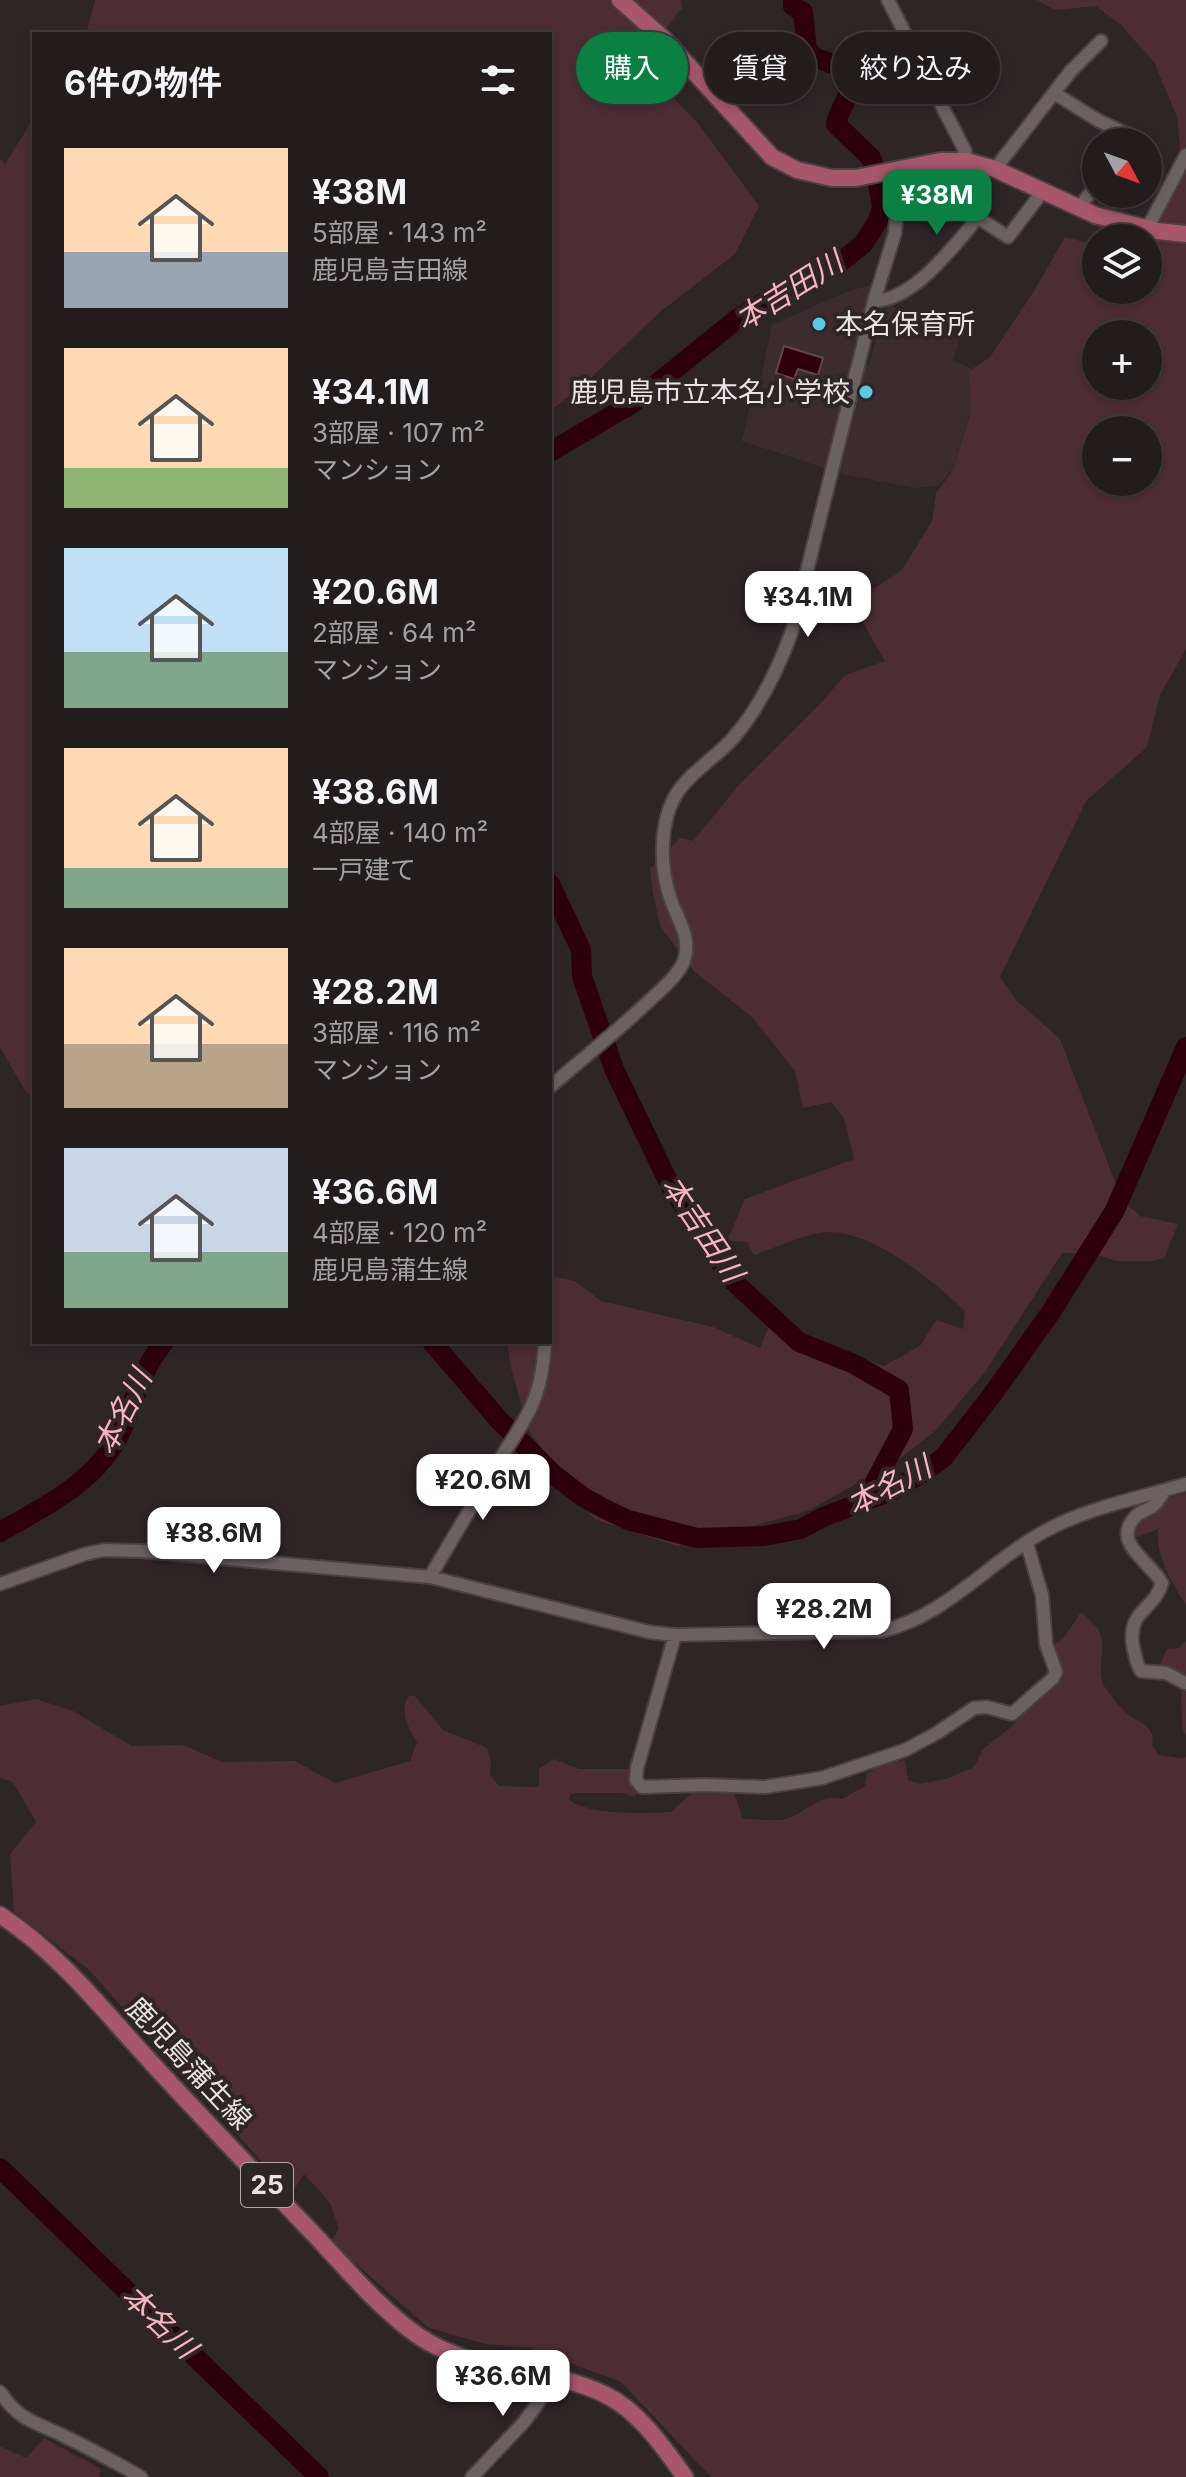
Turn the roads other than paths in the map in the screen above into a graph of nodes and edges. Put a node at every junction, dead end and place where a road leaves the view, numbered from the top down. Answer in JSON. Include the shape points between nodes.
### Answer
{"nodes":[{"id":1,"x":620,"y":0,"type":"edge"},
{"id":2,"x":888,"y":0,"type":"edge"},
{"id":3,"x":1101,"y":41,"type":"dead end"},
{"id":4,"x":1054,"y":93,"type":"junction"},
{"id":5,"x":1114,"y":128,"type":"edge"},
{"id":6,"x":1186,"y":155,"type":"edge"},
{"id":7,"x":971,"y":162,"type":"junction"},
{"id":8,"x":995,"y":169,"type":"junction"},
{"id":9,"x":887,"y":171,"type":"junction"},
{"id":10,"x":1043,"y":191,"type":"junction"},
{"id":11,"x":1082,"y":204,"type":"edge"},
{"id":12,"x":1079,"y":208,"type":"junction"},
{"id":13,"x":977,"y":217,"type":"junction"},
{"id":14,"x":1124,"y":224,"type":"edge"},
{"id":15,"x":1150,"y":224,"type":"edge"},
{"id":16,"x":1162,"y":231,"type":"edge"},
{"id":17,"x":1186,"y":234,"type":"edge"},
{"id":18,"x":874,"y":301,"type":"junction"},
{"id":19,"x":552,"y":1085,"type":"edge"},
{"id":20,"x":545,"y":1344,"type":"edge"},
{"id":21,"x":1186,"y":1484,"type":"edge"},
{"id":22,"x":1165,"y":1490,"type":"junction"},
{"id":23,"x":1027,"y":1544,"type":"junction"},
{"id":24,"x":430,"y":1577,"type":"junction"},
{"id":25,"x":0,"y":1584,"type":"edge"},
{"id":26,"x":675,"y":1635,"type":"junction"},
{"id":27,"x":1185,"y":1683,"type":"edge"},
{"id":28,"x":0,"y":1915,"type":"edge"},
{"id":29,"x":557,"y":2377,"type":"junction"},
{"id":30,"x":1,"y":2396,"type":"edge"},
{"id":31,"x":141,"y":2477,"type":"edge"},
{"id":32,"x":472,"y":2477,"type":"edge"},
{"id":33,"x":685,"y":2477,"type":"edge"}],
"edges":[{"from":1,"to":9,"type":"main road","via":[[664,39],[772,157],[814,176],[856,178]]},
{"from":2,"to":7,"type":"street"},
{"from":3,"to":4,"type":"street"},
{"from":4,"to":5,"type":"street"},
{"from":4,"to":8,"type":"street"},
{"from":6,"to":15,"type":"street"},
{"from":7,"to":8,"type":"main road"},
{"from":7,"to":9,"type":"main road","via":[[940,161]]},
{"from":7,"to":13,"type":"street"},
{"from":8,"to":10,"type":"main road"},
{"from":9,"to":18,"type":"street","via":[[897,221]]},
{"from":10,"to":12,"type":"main road"},
{"from":10,"to":13,"type":"street","via":[[1008,237]]},
{"from":11,"to":12,"type":"street"},
{"from":12,"to":14,"type":"main road"},
{"from":13,"to":18,"type":"street","via":[[926,276],[885,301]]},
{"from":16,"to":17,"type":"main road"},
{"from":18,"to":19,"type":"street","via":[[786,649],[747,720],[685,783],[667,819],[665,872],[687,941],[685,959],[679,972],[613,1035]]},
{"from":20,"to":24,"type":"street","via":[[543,1376],[525,1423]]},
{"from":21,"to":22,"type":"street"},
{"from":22,"to":23,"type":"street","via":[[1088,1512]]},
{"from":22,"to":27,"type":"street","via":[[1129,1526],[1126,1539],[1162,1583],[1137,1615],[1131,1632],[1141,1671],[1166,1673]]},
{"from":23,"to":26,"type":"street","via":[[937,1609],[904,1626],[862,1632]]},
{"from":23,"to":26,"type":"street","via":[[1042,1595],[1053,1678],[1012,1714],[974,1708],[905,1750],[822,1778],[765,1787],[642,1787],[636,1780],[637,1768]]},
{"from":24,"to":25,"type":"street","via":[[104,1550]]},
{"from":24,"to":26,"type":"street"},
{"from":28,"to":29,"type":"main road","name":"鹿児島蒲生線","number":"25","via":[[59,1961],[191,2106],[416,2334],[469,2360]]},
{"from":29,"to":32,"type":"street","via":[[524,2422]]},
{"from":29,"to":33,"type":"main road","name":"鹿児島蒲生線","number":"25","via":[[629,2410]]},
{"from":30,"to":31,"type":"street","via":[[30,2423]]}]}
